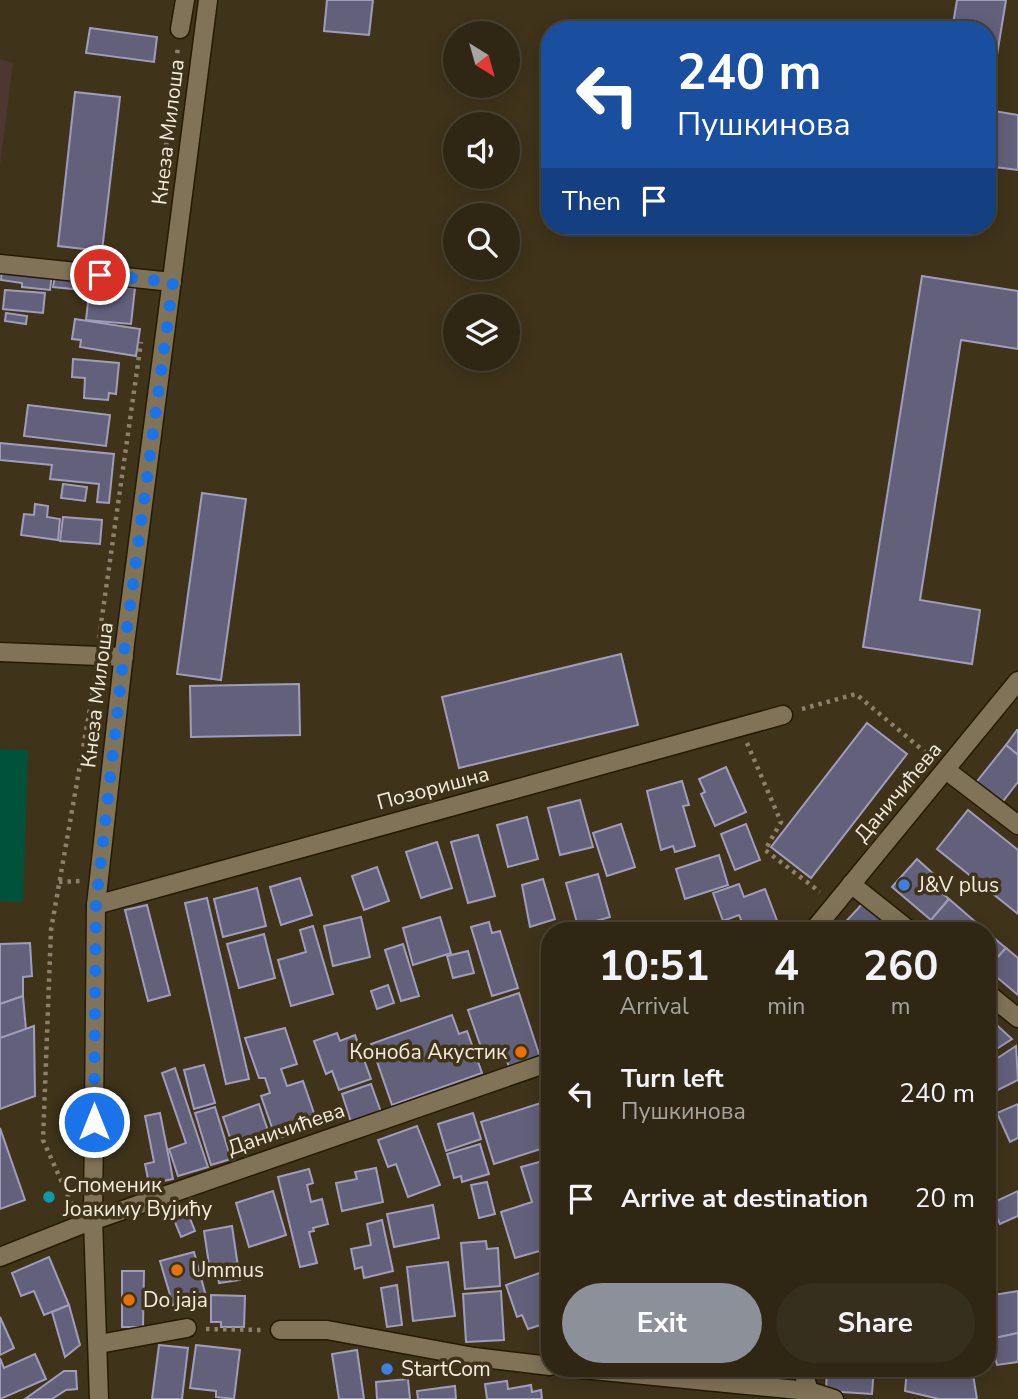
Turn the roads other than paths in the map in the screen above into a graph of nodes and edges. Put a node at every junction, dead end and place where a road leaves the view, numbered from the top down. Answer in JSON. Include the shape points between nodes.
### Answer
{"nodes":[{"id":1,"x":185,"y":0,"type":"edge"},
{"id":2,"x":208,"y":0,"type":"edge"},
{"id":3,"x":180,"y":29,"type":"road end"},
{"id":4,"x":0,"y":264,"type":"edge"},
{"id":5,"x":173,"y":282,"type":"junction"},
{"id":6,"x":0,"y":652,"type":"edge"},
{"id":7,"x":124,"y":657,"type":"junction"},
{"id":8,"x":1018,"y":681,"type":"edge"},
{"id":9,"x":783,"y":715,"type":"road end"},
{"id":10,"x":946,"y":770,"type":"junction"},
{"id":11,"x":1018,"y":825,"type":"edge"},
{"id":12,"x":851,"y":884,"type":"junction"},
{"id":13,"x":96,"y":905,"type":"junction"},
{"id":14,"x":820,"y":922,"type":"edge"},
{"id":15,"x":899,"y":922,"type":"edge"},
{"id":16,"x":996,"y":1000,"type":"edge"},
{"id":17,"x":1018,"y":1018,"type":"edge"},
{"id":18,"x":541,"y":1065,"type":"edge"},
{"id":19,"x":86,"y":1223,"type":"junction"},
{"id":20,"x":0,"y":1257,"type":"edge"},
{"id":21,"x":187,"y":1328,"type":"road end"},
{"id":22,"x":280,"y":1331,"type":"road end"},
{"id":23,"x":99,"y":1345,"type":"junction"},
{"id":24,"x":541,"y":1365,"type":"edge"},
{"id":25,"x":665,"y":1377,"type":"edge"},
{"id":26,"x":805,"y":1377,"type":"edge"},
{"id":27,"x":809,"y":1391,"type":"junction"},
{"id":28,"x":99,"y":1399,"type":"edge"},
{"id":29,"x":834,"y":1399,"type":"edge"}],
"edges":[{"from":1,"to":3,"type":"street","name":"Кнеза Милоша"},
{"from":2,"to":5,"type":"street","name":"Кнеза Милоша"},
{"from":4,"to":5,"type":"street"},
{"from":5,"to":7,"type":"street","name":"Кнеза Милоша"},
{"from":6,"to":7,"type":"street"},
{"from":7,"to":13,"type":"street","name":"Кнеза Милоша"},
{"from":8,"to":10,"type":"street","name":"Даничићева"},
{"from":9,"to":13,"type":"street","name":"Позоришна"},
{"from":10,"to":11,"type":"street"},
{"from":10,"to":12,"type":"street","name":"Даничићева"},
{"from":12,"to":14,"type":"street","name":"Даничићева"},
{"from":12,"to":15,"type":"street"},
{"from":13,"to":19,"type":"street","name":"Кнеза Милоша"},
{"from":16,"to":17,"type":"street"},
{"from":18,"to":19,"type":"street","name":"Даничићева"},
{"from":19,"to":20,"type":"street","name":"Даничићева"},
{"from":19,"to":23,"type":"street","name":"Кнеза Милоша"},
{"from":21,"to":23,"type":"street"},
{"from":22,"to":24,"type":"street","via":[[327,1330]]},
{"from":23,"to":28,"type":"street","name":"Кнеза Милоша"},
{"from":25,"to":27,"type":"street"},
{"from":26,"to":27,"type":"street"},
{"from":27,"to":29,"type":"street"}]}
